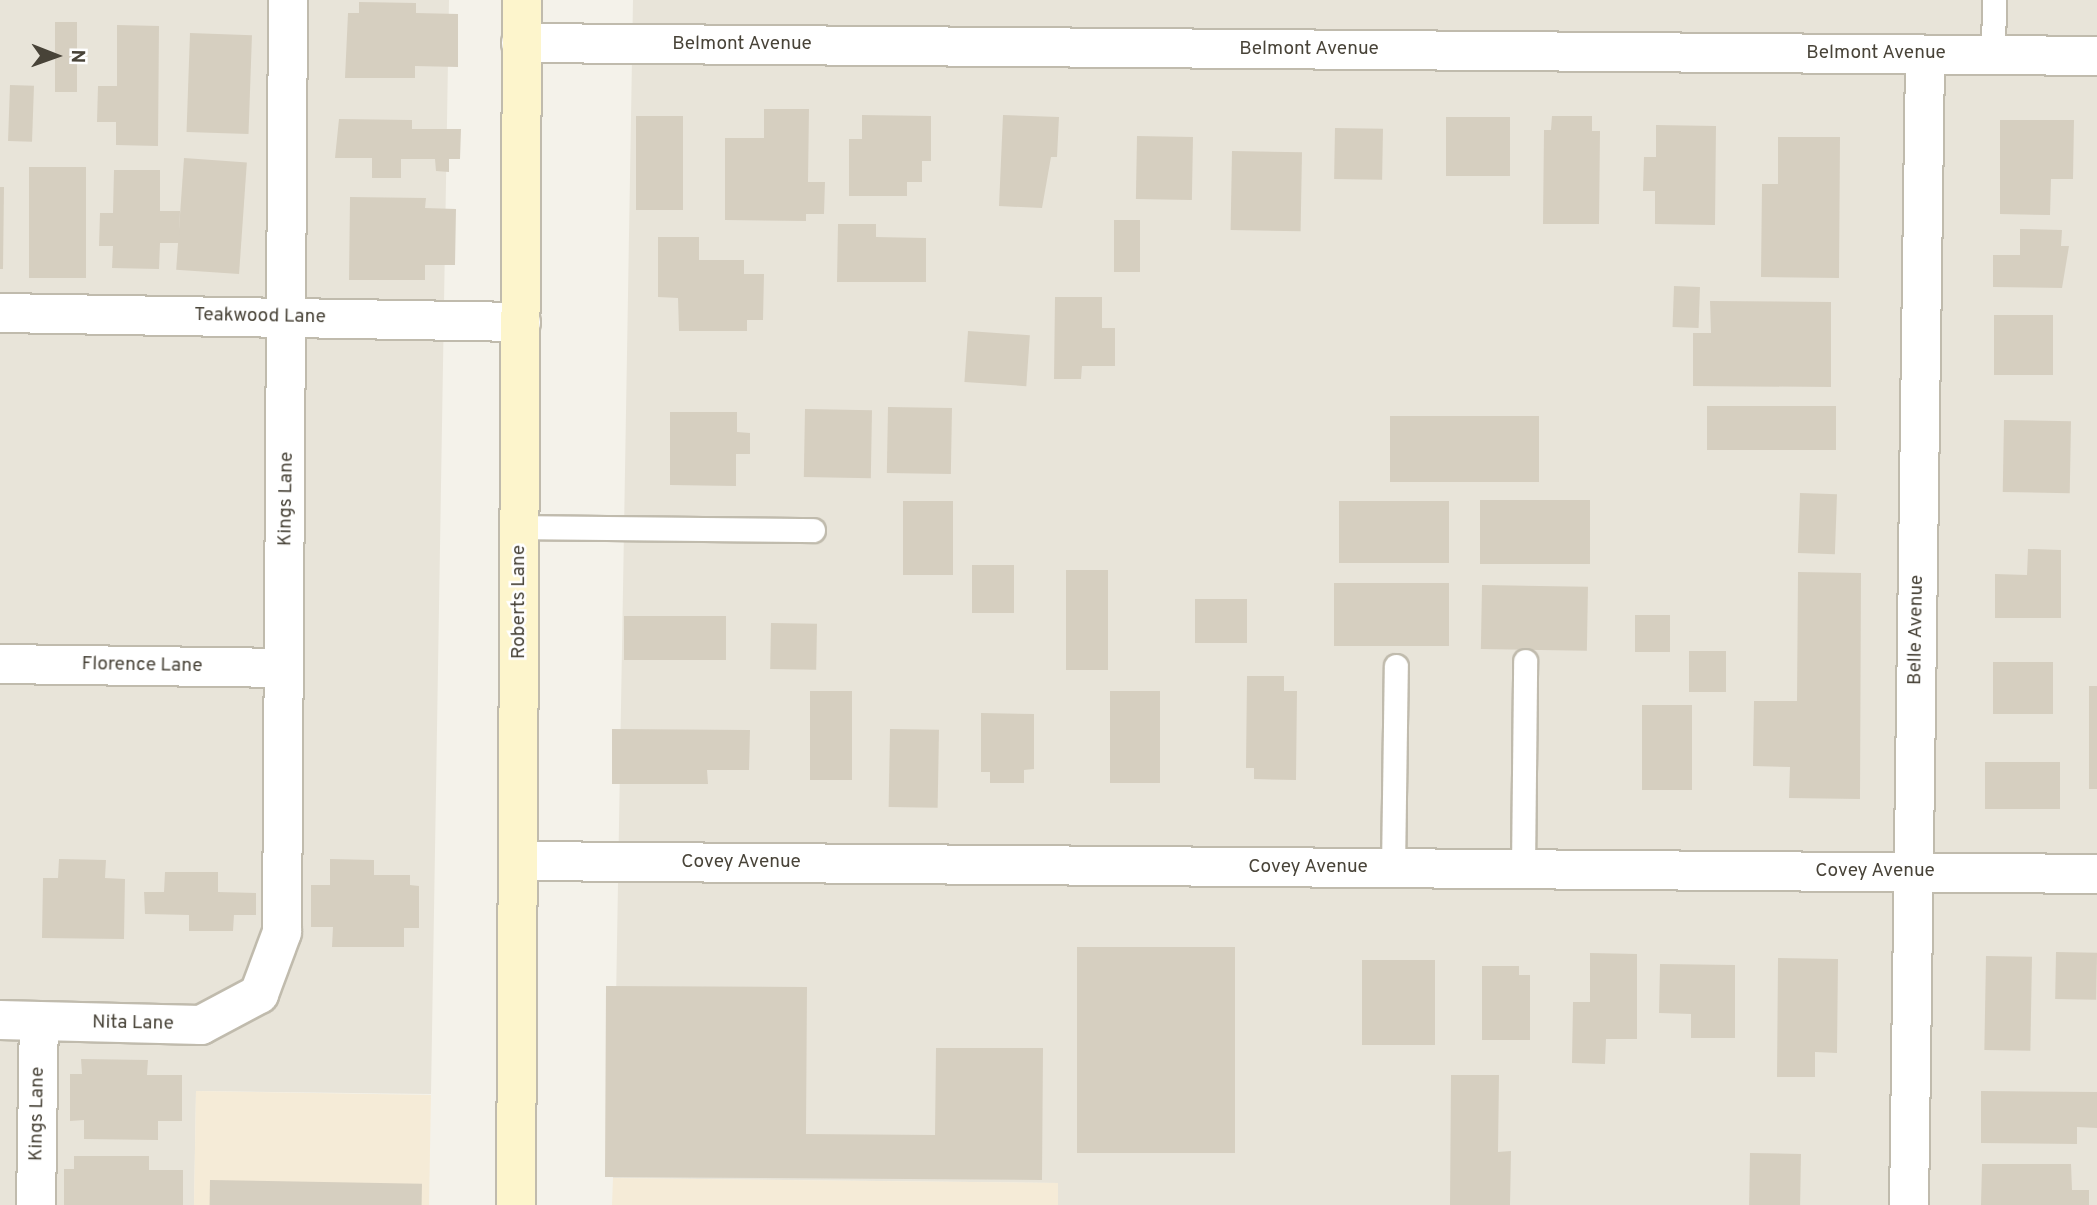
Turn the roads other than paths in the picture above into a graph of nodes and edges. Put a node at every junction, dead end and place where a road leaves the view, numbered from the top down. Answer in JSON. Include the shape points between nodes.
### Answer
{"nodes":[{"id":1,"x":288,"y":0,"type":"edge"},
{"id":2,"x":522,"y":0,"type":"edge"},
{"id":3,"x":1994,"y":0,"type":"edge"},
{"id":4,"x":521,"y":43,"type":"junction"},
{"id":5,"x":1925,"y":55,"type":"junction"},
{"id":6,"x":1993,"y":55,"type":"junction"},
{"id":7,"x":2097,"y":56,"type":"edge"},
{"id":8,"x":0,"y":313,"type":"edge"},
{"id":9,"x":290,"y":317,"type":"junction"},
{"id":10,"x":521,"y":323,"type":"junction"},
{"id":11,"x":521,"y":527,"type":"junction"},
{"id":12,"x":813,"y":530,"type":"dead end"},
{"id":13,"x":1525,"y":661,"type":"dead end"},
{"id":14,"x":0,"y":664,"type":"edge"},
{"id":15,"x":1396,"y":666,"type":"dead end"},
{"id":16,"x":284,"y":668,"type":"junction"},
{"id":17,"x":520,"y":861,"type":"junction"},
{"id":18,"x":1393,"y":869,"type":"junction"},
{"id":19,"x":1523,"y":869,"type":"junction"},
{"id":20,"x":1914,"y":873,"type":"junction"},
{"id":21,"x":2097,"y":874,"type":"edge"},
{"id":22,"x":259,"y":994,"type":"joint"},
{"id":23,"x":0,"y":1020,"type":"edge"},
{"id":24,"x":39,"y":1022,"type":"junction"},
{"id":25,"x":36,"y":1205,"type":"edge"},
{"id":26,"x":516,"y":1205,"type":"edge"},
{"id":27,"x":1909,"y":1205,"type":"edge"}],
"edges":[{"from":1,"to":9,"type":"street","name":"Kings Lane"},
{"from":2,"to":4,"type":"main road","name":"Roberts Lane"},
{"from":3,"to":6,"type":"lane"},
{"from":4,"to":5,"type":"street","name":"Belmont Avenue"},
{"from":4,"to":10,"type":"main road","name":"Roberts Lane"},
{"from":5,"to":6,"type":"street","name":"Belmont Avenue"},
{"from":5,"to":20,"type":"street","name":"Belle Avenue"},
{"from":6,"to":7,"type":"street","name":"Belmont Avenue"},
{"from":8,"to":9,"type":"street","name":"Teakwood Lane"},
{"from":9,"to":10,"type":"street","name":"Teakwood Lane"},
{"from":9,"to":16,"type":"street","name":"Kings Lane"},
{"from":10,"to":11,"type":"main road","name":"Roberts Lane"},
{"from":11,"to":12,"type":"lane"},
{"from":11,"to":17,"type":"main road","name":"Roberts Lane"},
{"from":13,"to":19,"type":"lane"},
{"from":14,"to":16,"type":"street","name":"Florence Lane"},
{"from":15,"to":18,"type":"lane"},
{"from":16,"to":22,"type":"street","name":"Kings Lane","via":[[282,932]]},
{"from":17,"to":18,"type":"street","name":"Covey Avenue"},
{"from":17,"to":26,"type":"main road","name":"Roberts Lane"},
{"from":18,"to":19,"type":"street","name":"Covey Avenue"},
{"from":19,"to":20,"type":"street","name":"Covey Avenue"},
{"from":20,"to":21,"type":"street","name":"Covey Avenue"},
{"from":20,"to":27,"type":"street","name":"Belle Avenue"},
{"from":22,"to":24,"type":"street","name":"Nita Lane","via":[[201,1025]]},
{"from":23,"to":24,"type":"street","name":"Nita Lane"},
{"from":24,"to":25,"type":"street","name":"Kings Lane"}]}
